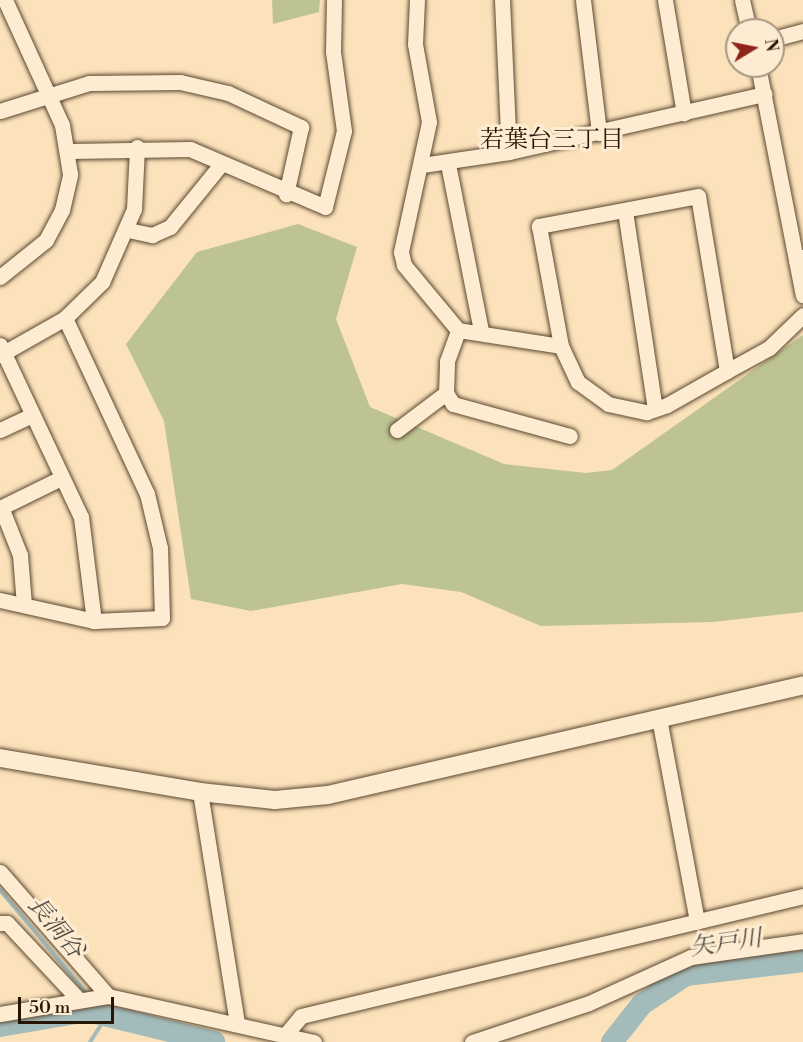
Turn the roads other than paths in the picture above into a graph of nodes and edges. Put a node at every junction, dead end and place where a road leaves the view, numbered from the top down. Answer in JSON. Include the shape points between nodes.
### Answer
{"nodes":[{"id":1,"x":5,"y":0,"type":"edge"},
{"id":2,"x":334,"y":0,"type":"edge"},
{"id":3,"x":417,"y":0,"type":"edge"},
{"id":4,"x":502,"y":0,"type":"edge"},
{"id":5,"x":583,"y":0,"type":"edge"},
{"id":6,"x":665,"y":0,"type":"edge"},
{"id":7,"x":742,"y":0,"type":"edge"},
{"id":8,"x":747,"y":18,"type":"edge"},
{"id":9,"x":803,"y":31,"type":"edge"},
{"id":10,"x":785,"y":36,"type":"edge"},
{"id":11,"x":761,"y":78,"type":"edge"},
{"id":12,"x":48,"y":92,"type":"junction"},
{"id":13,"x":764,"y":94,"type":"junction"},
{"id":14,"x":0,"y":111,"type":"edge"},
{"id":15,"x":684,"y":112,"type":"junction"},
{"id":16,"x":599,"y":133,"type":"junction"},
{"id":17,"x":137,"y":147,"type":"junction"},
{"id":18,"x":70,"y":151,"type":"junction"},
{"id":19,"x":509,"y":152,"type":"junction"},
{"id":20,"x":222,"y":163,"type":"junction"},
{"id":21,"x":448,"y":164,"type":"junction"},
{"id":22,"x":422,"y":165,"type":"junction"},
{"id":23,"x":286,"y":194,"type":"junction"},
{"id":24,"x":625,"y":211,"type":"junction"},
{"id":25,"x":128,"y":230,"type":"junction"},
{"id":26,"x":799,"y":259,"type":"edge"},
{"id":27,"x":0,"y":278,"type":"edge"},
{"id":28,"x":803,"y":295,"type":"edge"},
{"id":29,"x":803,"y":315,"type":"edge"},
{"id":30,"x":65,"y":318,"type":"junction"},
{"id":31,"x":458,"y":330,"type":"junction"},
{"id":32,"x":481,"y":332,"type":"junction"},
{"id":33,"x":561,"y":346,"type":"junction"},
{"id":34,"x":1,"y":351,"type":"edge"},
{"id":35,"x":727,"y":371,"type":"junction"},
{"id":36,"x":446,"y":393,"type":"junction"},
{"id":37,"x":655,"y":409,"type":"junction"},
{"id":38,"x":32,"y":415,"type":"junction"},
{"id":39,"x":0,"y":430,"type":"edge"},
{"id":40,"x":397,"y":430,"type":"dead end"},
{"id":41,"x":570,"y":436,"type":"dead end"},
{"id":42,"x":62,"y":478,"type":"junction"},
{"id":43,"x":1,"y":508,"type":"edge"},
{"id":44,"x":0,"y":600,"type":"edge"},
{"id":45,"x":24,"y":605,"type":"junction"},
{"id":46,"x":94,"y":621,"type":"junction"},
{"id":47,"x":803,"y":685,"type":"edge"},
{"id":48,"x":659,"y":718,"type":"junction"},
{"id":49,"x":0,"y":758,"type":"edge"},
{"id":50,"x":200,"y":792,"type":"junction"},
{"id":51,"x":0,"y":872,"type":"edge"},
{"id":52,"x":803,"y":896,"type":"edge"},
{"id":53,"x":2,"y":921,"type":"edge"},
{"id":54,"x":697,"y":921,"type":"junction"},
{"id":55,"x":803,"y":941,"type":"edge"},
{"id":56,"x":104,"y":996,"type":"junction"},
{"id":57,"x":78,"y":999,"type":"junction"},
{"id":58,"x":0,"y":1014,"type":"edge"},
{"id":59,"x":237,"y":1023,"type":"junction"},
{"id":60,"x":293,"y":1038,"type":"edge"},
{"id":61,"x":314,"y":1042,"type":"edge"},
{"id":62,"x":472,"y":1042,"type":"edge"}],
"edges":[{"from":1,"to":12,"type":"street"},
{"from":2,"to":23,"type":"street","via":[[333,52],[344,131],[325,207]]},
{"from":3,"to":22,"type":"street","via":[[415,44],[429,122]]},
{"from":4,"to":19,"type":"street"},
{"from":5,"to":16,"type":"street"},
{"from":6,"to":15,"type":"street"},
{"from":7,"to":8,"type":"street"},
{"from":9,"to":10,"type":"street"},
{"from":11,"to":13,"type":"street"},
{"from":12,"to":14,"type":"street"},
{"from":12,"to":18,"type":"street"},
{"from":12,"to":23,"type":"street","via":[[138,80],[180,82],[238,98],[301,127]]},
{"from":13,"to":15,"type":"street"},
{"from":13,"to":26,"type":"street"},
{"from":15,"to":16,"type":"street"},
{"from":16,"to":19,"type":"street"},
{"from":17,"to":18,"type":"street"},
{"from":17,"to":20,"type":"street","via":[[190,149]]},
{"from":17,"to":25,"type":"street"},
{"from":18,"to":27,"type":"street","via":[[67,195],[53,229],[28,260]]},
{"from":19,"to":21,"type":"street"},
{"from":20,"to":23,"type":"street"},
{"from":20,"to":25,"type":"street","via":[[170,227],[152,235]]},
{"from":21,"to":22,"type":"street"},
{"from":21,"to":32,"type":"street"},
{"from":22,"to":31,"type":"street","via":[[401,258]]},
{"from":24,"to":33,"type":"street","via":[[539,226]]},
{"from":24,"to":35,"type":"street","via":[[698,196]]},
{"from":24,"to":37,"type":"street"},
{"from":25,"to":30,"type":"street","via":[[102,282]]},
{"from":26,"to":28,"type":"street"},
{"from":29,"to":35,"type":"street","via":[[768,348]]},
{"from":30,"to":34,"type":"street"},
{"from":30,"to":46,"type":"street","via":[[147,494],[160,548],[162,618]]},
{"from":31,"to":32,"type":"street"},
{"from":31,"to":36,"type":"street","via":[[447,361]]},
{"from":32,"to":33,"type":"street"},
{"from":33,"to":37,"type":"street","via":[[578,382],[592,395],[626,410]]},
{"from":34,"to":38,"type":"street"},
{"from":35,"to":37,"type":"street"},
{"from":36,"to":40,"type":"street"},
{"from":36,"to":41,"type":"street","via":[[453,404]]},
{"from":38,"to":39,"type":"street"},
{"from":38,"to":42,"type":"street"},
{"from":42,"to":43,"type":"street"},
{"from":42,"to":46,"type":"street","via":[[86,540]]},
{"from":43,"to":45,"type":"street","via":[[20,555]]},
{"from":44,"to":45,"type":"street"},
{"from":45,"to":46,"type":"street"},
{"from":47,"to":48,"type":"street"},
{"from":48,"to":50,"type":"street","via":[[328,795],[275,800]]},
{"from":48,"to":54,"type":"street"},
{"from":49,"to":50,"type":"street"},
{"from":50,"to":59,"type":"street"},
{"from":51,"to":56,"type":"street"},
{"from":52,"to":54,"type":"street"},
{"from":53,"to":57,"type":"street"},
{"from":54,"to":60,"type":"street","via":[[301,1016]]},
{"from":55,"to":62,"type":"street","via":[[691,957],[589,1002]]},
{"from":56,"to":57,"type":"street"},
{"from":56,"to":59,"type":"street"},
{"from":57,"to":58,"type":"street"},
{"from":59,"to":60,"type":"street"},
{"from":60,"to":61,"type":"street"}]}
